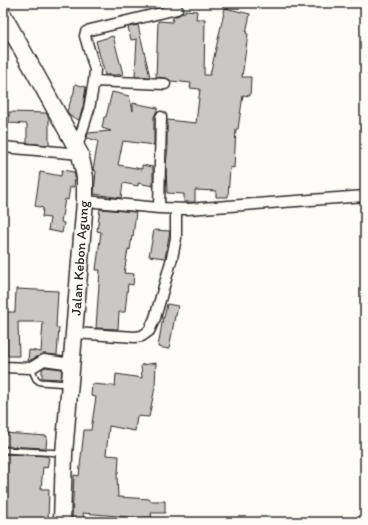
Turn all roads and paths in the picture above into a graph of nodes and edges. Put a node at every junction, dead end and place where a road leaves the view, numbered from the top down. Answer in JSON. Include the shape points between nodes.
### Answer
{"nodes":[{"id":1,"x":177,"y":9,"type":"dead end"},
{"id":2,"x":3,"y":15,"type":"edge"},
{"id":3,"x":94,"y":81,"type":"junction"},
{"id":4,"x":165,"y":84,"type":"dead end"},
{"id":5,"x":161,"y":117,"type":"dead end"},
{"id":6,"x":3,"y":147,"type":"edge"},
{"id":7,"x":78,"y":150,"type":"junction"},
{"id":8,"x":365,"y":196,"type":"edge"},
{"id":9,"x":85,"y":201,"type":"junction"},
{"id":10,"x":159,"y":208,"type":"junction"},
{"id":11,"x":176,"y":209,"type":"junction"},
{"id":12,"x":74,"y":333,"type":"junction"},
{"id":13,"x":72,"y":364,"type":"junction"},
{"id":14,"x":3,"y":367,"type":"edge"},
{"id":15,"x":32,"y":368,"type":"junction"},
{"id":16,"x":70,"y":384,"type":"junction"},
{"id":17,"x":3,"y":450,"type":"edge"},
{"id":18,"x":64,"y":454,"type":"junction"},
{"id":19,"x":62,"y":522,"type":"edge"}],
"edges":[{"from":1,"to":3,"type":"street","via":[[86,32],[95,70]]},
{"from":2,"to":7,"type":"main road","name":"Jalan Kebon Agung"},
{"from":3,"to":4,"type":"street"},
{"from":3,"to":7,"type":"street"},
{"from":5,"to":10,"type":"street"},
{"from":6,"to":7,"type":"street"},
{"from":7,"to":9,"type":"main road","name":"Jalan Kebon Agung","via":[[85,177]]},
{"from":8,"to":11,"type":"street"},
{"from":9,"to":10,"type":"street"},
{"from":9,"to":12,"type":"main road","name":"Jalan Kebon Agung"},
{"from":10,"to":11,"type":"street"},
{"from":11,"to":12,"type":"street","via":[[176,238],[172,258],[155,318],[149,330],[142,336],[135,337]]},
{"from":12,"to":13,"type":"main road","name":"Jalan Kebon Agung"},
{"from":13,"to":15,"type":"street","via":[[44,360]]},
{"from":13,"to":16,"type":"main road","name":"Jalan Kebon Agung"},
{"from":14,"to":15,"type":"street"},
{"from":15,"to":16,"type":"lane","via":[[40,382]]},
{"from":16,"to":18,"type":"main road","name":"Jalan Kebon Agung"},
{"from":17,"to":18,"type":"lane"},
{"from":18,"to":19,"type":"main road","name":"Jalan Kebon Agung"}]}
